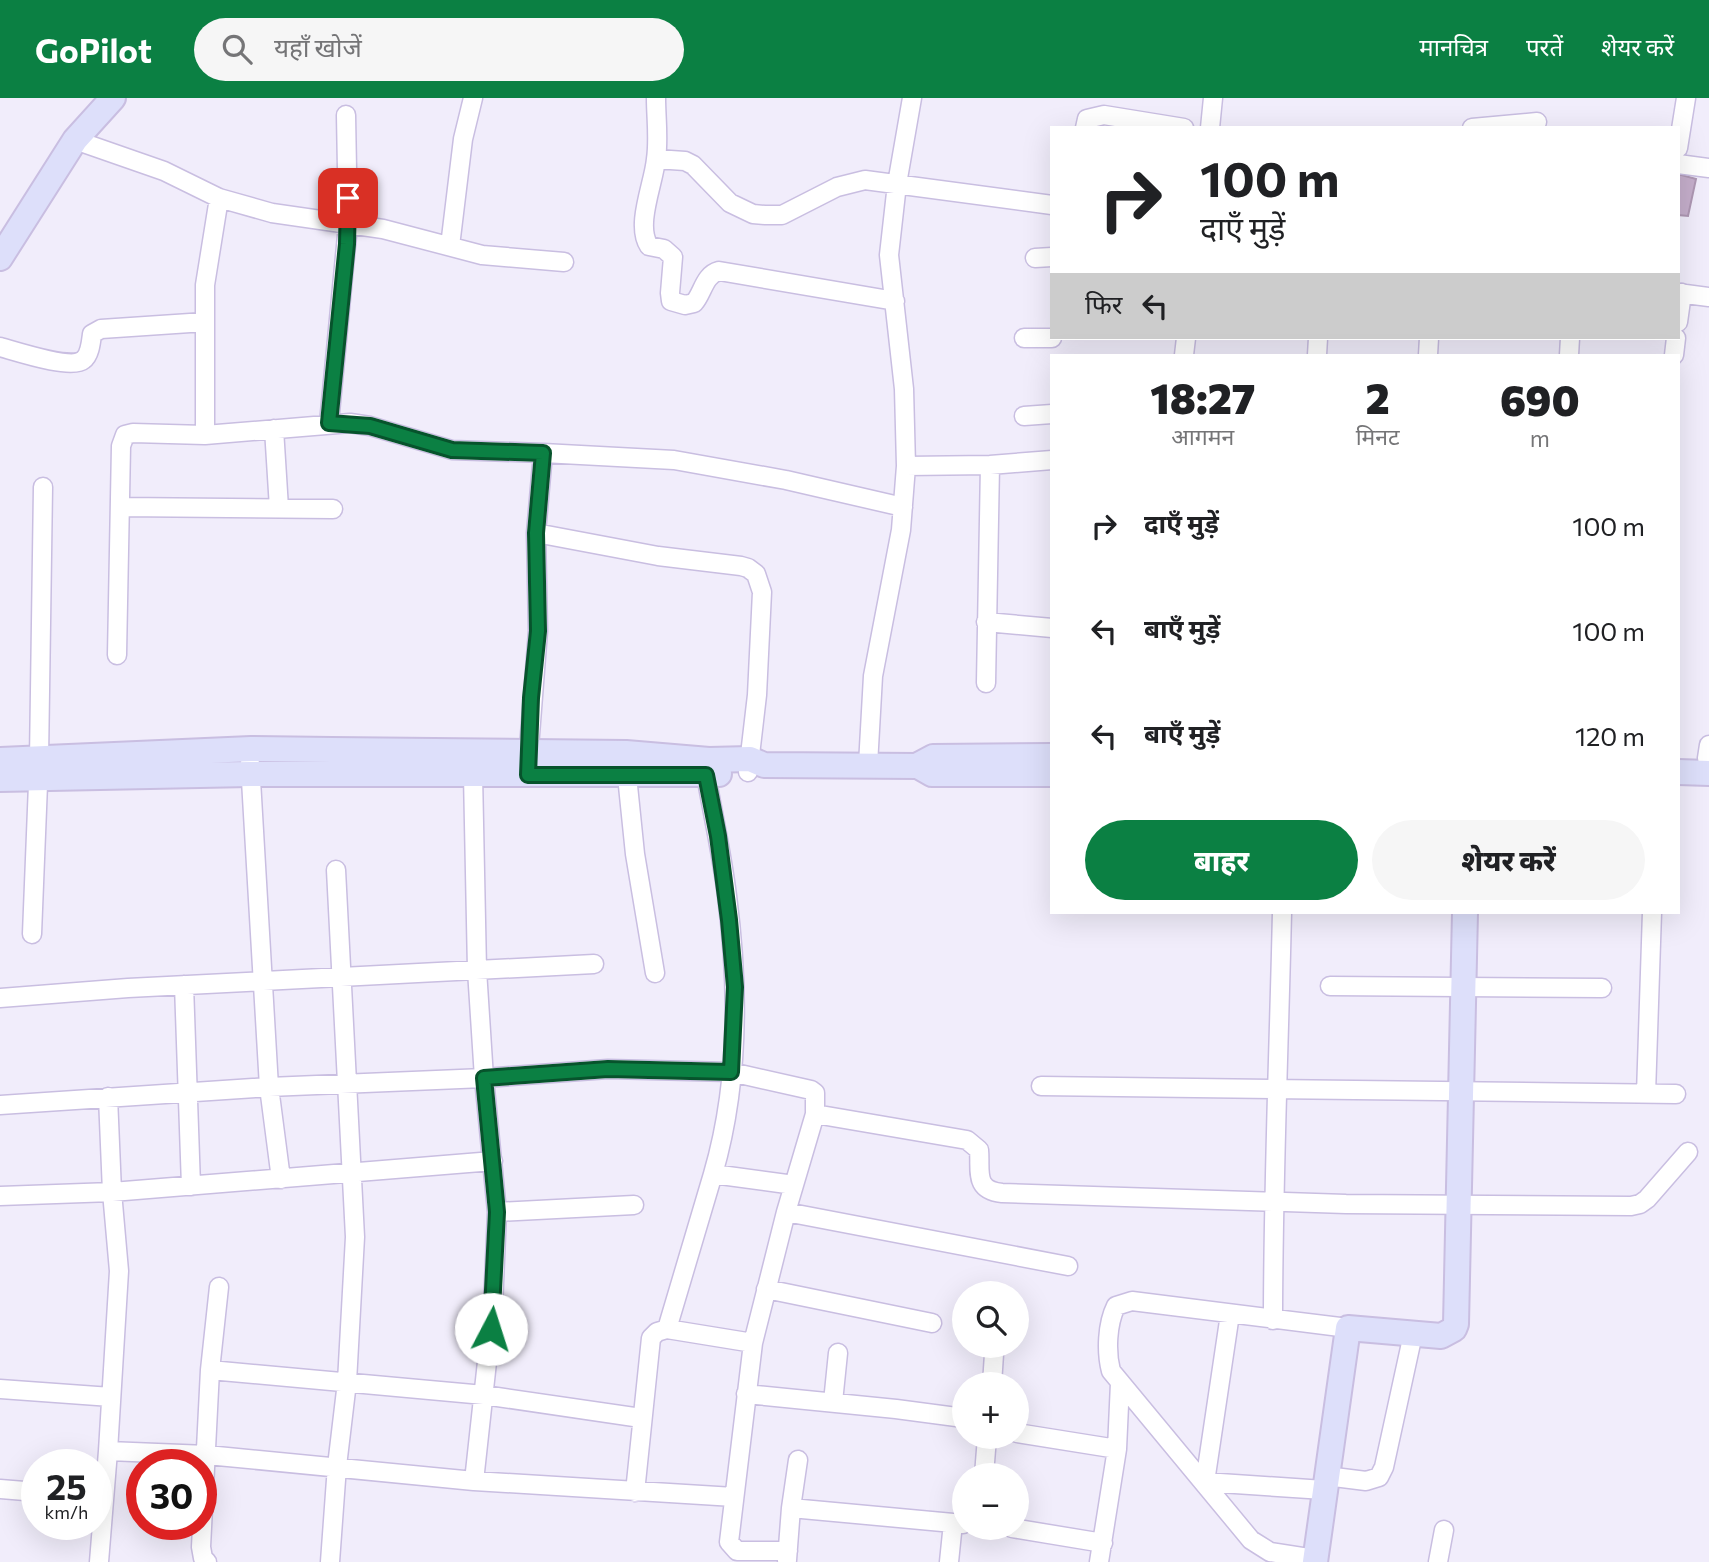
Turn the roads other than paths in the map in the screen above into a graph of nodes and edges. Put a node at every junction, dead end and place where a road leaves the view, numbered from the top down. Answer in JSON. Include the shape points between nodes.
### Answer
{"nodes":[{"id":1,"x":113,"y":98,"type":"edge"},
{"id":2,"x":473,"y":98,"type":"edge"},
{"id":3,"x":656,"y":98,"type":"edge"},
{"id":4,"x":912,"y":98,"type":"edge"},
{"id":5,"x":1213,"y":98,"type":"edge"},
{"id":6,"x":1686,"y":98,"type":"edge"},
{"id":7,"x":346,"y":116,"type":"dead end"},
{"id":8,"x":1537,"y":122,"type":"dead end"},
{"id":9,"x":1085,"y":126,"type":"edge"},
{"id":10,"x":1172,"y":126,"type":"edge"},
{"id":11,"x":1210,"y":126,"type":"edge"},
{"id":12,"x":1494,"y":126,"type":"edge"},
{"id":13,"x":1680,"y":136,"type":"edge"},
{"id":14,"x":75,"y":140,"type":"junction"},
{"id":15,"x":656,"y":159,"type":"junction"},
{"id":16,"x":1680,"y":164,"type":"edge"},
{"id":17,"x":1709,"y":168,"type":"edge"},
{"id":18,"x":897,"y":184,"type":"junction"},
{"id":19,"x":219,"y":198,"type":"junction"},
{"id":20,"x":1050,"y":205,"type":"edge"},
{"id":21,"x":348,"y":225,"type":"junction"},
{"id":22,"x":450,"y":246,"type":"junction"},
{"id":23,"x":0,"y":258,"type":"edge"},
{"id":24,"x":564,"y":262,"type":"dead end"},
{"id":25,"x":1680,"y":293,"type":"edge"},
{"id":26,"x":1709,"y":297,"type":"edge"},
{"id":27,"x":895,"y":301,"type":"junction"},
{"id":28,"x":205,"y":322,"type":"junction"},
{"id":29,"x":1024,"y":338,"type":"dead end"},
{"id":30,"x":1050,"y":338,"type":"edge"},
{"id":31,"x":0,"y":347,"type":"edge"},
{"id":32,"x":1050,"y":414,"type":"edge"},
{"id":33,"x":1024,"y":415,"type":"dead end"},
{"id":34,"x":329,"y":423,"type":"junction"},
{"id":35,"x":274,"y":429,"type":"junction"},
{"id":36,"x":205,"y":435,"type":"junction"},
{"id":37,"x":543,"y":453,"type":"junction"},
{"id":38,"x":1050,"y":460,"type":"edge"},
{"id":39,"x":990,"y":465,"type":"junction"},
{"id":40,"x":906,"y":466,"type":"junction"},
{"id":41,"x":43,"y":488,"type":"dead end"},
{"id":42,"x":121,"y":507,"type":"junction"},
{"id":43,"x":904,"y":507,"type":"junction"},
{"id":44,"x":279,"y":508,"type":"junction"},
{"id":45,"x":332,"y":509,"type":"dead end"},
{"id":46,"x":536,"y":533,"type":"junction"},
{"id":47,"x":986,"y":622,"type":"junction"},
{"id":48,"x":1050,"y":628,"type":"edge"},
{"id":49,"x":117,"y":655,"type":"dead end"},
{"id":50,"x":986,"y":683,"type":"dead end"},
{"id":51,"x":1050,"y":756,"type":"edge"},
{"id":52,"x":1680,"y":757,"type":"edge"},
{"id":53,"x":1709,"y":758,"type":"edge"},
{"id":54,"x":0,"y":760,"type":"edge"},
{"id":55,"x":250,"y":762,"type":"junction"},
{"id":56,"x":528,"y":764,"type":"junction"},
{"id":57,"x":754,"y":765,"type":"junction"},
{"id":58,"x":868,"y":765,"type":"junction"},
{"id":59,"x":918,"y":766,"type":"junction"},
{"id":60,"x":38,"y":768,"type":"junction"},
{"id":61,"x":1680,"y":771,"type":"edge"},
{"id":62,"x":1050,"y":774,"type":"edge"},
{"id":63,"x":473,"y":775,"type":"junction"},
{"id":64,"x":706,"y":775,"type":"junction"},
{"id":65,"x":627,"y":776,"type":"junction"},
{"id":66,"x":0,"y":779,"type":"edge"},
{"id":67,"x":336,"y":870,"type":"dead end"},
{"id":68,"x":1282,"y":914,"type":"edge"},
{"id":69,"x":1465,"y":914,"type":"edge"},
{"id":70,"x":1652,"y":914,"type":"edge"},
{"id":71,"x":32,"y":934,"type":"dead end"},
{"id":72,"x":594,"y":964,"type":"dead end"},
{"id":73,"x":477,"y":971,"type":"junction"},
{"id":74,"x":655,"y":973,"type":"dead end"},
{"id":75,"x":342,"y":978,"type":"junction"},
{"id":76,"x":264,"y":981,"type":"junction"},
{"id":77,"x":184,"y":985,"type":"junction"},
{"id":78,"x":1330,"y":986,"type":"dead end"},
{"id":79,"x":1463,"y":986,"type":"junction"},
{"id":80,"x":1602,"y":988,"type":"dead end"},
{"id":81,"x":0,"y":998,"type":"edge"},
{"id":82,"x":731,"y":1072,"type":"junction"},
{"id":83,"x":484,"y":1078,"type":"junction"},
{"id":84,"x":347,"y":1085,"type":"junction"},
{"id":85,"x":1041,"y":1086,"type":"dead end"},
{"id":86,"x":269,"y":1087,"type":"junction"},
{"id":87,"x":1279,"y":1090,"type":"junction"},
{"id":88,"x":187,"y":1092,"type":"junction"},
{"id":89,"x":1461,"y":1093,"type":"junction"},
{"id":90,"x":1646,"y":1094,"type":"junction"},
{"id":91,"x":1676,"y":1094,"type":"dead end"},
{"id":92,"x":108,"y":1097,"type":"junction"},
{"id":93,"x":0,"y":1105,"type":"edge"},
{"id":94,"x":815,"y":1114,"type":"junction"},
{"id":95,"x":1688,"y":1152,"type":"dead end"},
{"id":96,"x":493,"y":1161,"type":"junction"},
{"id":97,"x":351,"y":1173,"type":"junction"},
{"id":98,"x":713,"y":1174,"type":"junction"},
{"id":99,"x":281,"y":1179,"type":"junction"},
{"id":100,"x":794,"y":1185,"type":"junction"},
{"id":101,"x":191,"y":1186,"type":"junction"},
{"id":102,"x":112,"y":1192,"type":"junction"},
{"id":103,"x":0,"y":1196,"type":"edge"},
{"id":104,"x":1273,"y":1201,"type":"junction"},
{"id":105,"x":634,"y":1205,"type":"dead end"},
{"id":106,"x":1459,"y":1206,"type":"junction"},
{"id":107,"x":497,"y":1212,"type":"junction"},
{"id":108,"x":786,"y":1213,"type":"junction"},
{"id":109,"x":1068,"y":1266,"type":"dead end"},
{"id":110,"x":219,"y":1287,"type":"dead end"},
{"id":111,"x":766,"y":1289,"type":"junction"},
{"id":112,"x":1230,"y":1314,"type":"junction"},
{"id":113,"x":1273,"y":1320,"type":"junction"},
{"id":114,"x":932,"y":1323,"type":"dead end"},
{"id":115,"x":1348,"y":1328,"type":"junction"},
{"id":116,"x":667,"y":1329,"type":"junction"},
{"id":117,"x":1413,"y":1334,"type":"junction"},
{"id":118,"x":753,"y":1343,"type":"junction"},
{"id":119,"x":838,"y":1353,"type":"dead end"},
{"id":120,"x":211,"y":1370,"type":"junction"},
{"id":121,"x":347,"y":1382,"type":"junction"},
{"id":122,"x":1120,"y":1383,"type":"junction"},
{"id":123,"x":0,"y":1389,"type":"edge"},
{"id":124,"x":746,"y":1394,"type":"junction"},
{"id":125,"x":484,"y":1395,"type":"junction"},
{"id":126,"x":111,"y":1397,"type":"junction"},
{"id":127,"x":833,"y":1402,"type":"junction"},
{"id":128,"x":952,"y":1417,"type":"edge"},
{"id":129,"x":641,"y":1418,"type":"junction"},
{"id":130,"x":1029,"y":1435,"type":"edge"},
{"id":131,"x":1117,"y":1448,"type":"junction"},
{"id":132,"x":108,"y":1449,"type":"edge"},
{"id":133,"x":207,"y":1449,"type":"edge"},
{"id":134,"x":217,"y":1456,"type":"edge"},
{"id":135,"x":798,"y":1460,"type":"dead end"},
{"id":136,"x":337,"y":1466,"type":"junction"},
{"id":137,"x":474,"y":1481,"type":"junction"},
{"id":138,"x":1205,"y":1482,"type":"junction"},
{"id":139,"x":1325,"y":1483,"type":"junction"},
{"id":140,"x":0,"y":1489,"type":"edge"},
{"id":141,"x":21,"y":1491,"type":"edge"},
{"id":142,"x":635,"y":1492,"type":"junction"},
{"id":143,"x":734,"y":1497,"type":"junction"},
{"id":144,"x":791,"y":1508,"type":"junction"},
{"id":145,"x":952,"y":1523,"type":"edge"},
{"id":146,"x":1444,"y":1530,"type":"dead end"},
{"id":147,"x":1029,"y":1531,"type":"edge"},
{"id":148,"x":99,"y":1540,"type":"edge"},
{"id":149,"x":201,"y":1540,"type":"edge"},
{"id":150,"x":955,"y":1540,"type":"edge"},
{"id":151,"x":1103,"y":1543,"type":"junction"},
{"id":152,"x":788,"y":1556,"type":"edge"},
{"id":153,"x":1315,"y":1560,"type":"edge"},
{"id":154,"x":99,"y":1562,"type":"edge"},
{"id":155,"x":207,"y":1562,"type":"edge"},
{"id":156,"x":330,"y":1562,"type":"edge"},
{"id":157,"x":949,"y":1562,"type":"edge"},
{"id":158,"x":1099,"y":1562,"type":"edge"},
{"id":159,"x":1438,"y":1562,"type":"edge"}],
"edges":[{"from":1,"to":14,"type":"street"},
{"from":2,"to":22,"type":"street","via":[[463,139]]},
{"from":3,"to":15,"type":"street"},
{"from":4,"to":18,"type":"street"},
{"from":5,"to":11,"type":"street"},
{"from":6,"to":13,"type":"street"},
{"from":7,"to":21,"type":"street"},
{"from":8,"to":12,"type":"street"},
{"from":9,"to":10,"type":"street","via":[[1091,116],[1104,115]]},
{"from":14,"to":19,"type":"street","via":[[164,171]]},
{"from":14,"to":23,"type":"street"},
{"from":15,"to":18,"type":"street","via":[[693,165],[730,203],[754,214],[782,215],[837,187],[865,180]]},
{"from":15,"to":27,"type":"street","via":[[645,238],[649,246],[664,249],[673,257],[673,302],[694,303],[708,278],[719,271]]},
{"from":16,"to":17,"type":"street"},
{"from":18,"to":20,"type":"street"},
{"from":18,"to":27,"type":"street","via":[[889,255]]},
{"from":19,"to":21,"type":"street"},
{"from":19,"to":28,"type":"street","via":[[205,285]]},
{"from":21,"to":22,"type":"street"},
{"from":21,"to":34,"type":"street"},
{"from":22,"to":24,"type":"street","via":[[482,255]]},
{"from":25,"to":26,"type":"street"},
{"from":27,"to":40,"type":"street"},
{"from":28,"to":31,"type":"street","via":[[101,329],[92,334],[89,350],[79,363]]},
{"from":28,"to":36,"type":"street"},
{"from":29,"to":30,"type":"street"},
{"from":32,"to":33,"type":"street"},
{"from":34,"to":35,"type":"street"},
{"from":34,"to":37,"type":"street","via":[[370,426],[452,450]]},
{"from":35,"to":36,"type":"street"},
{"from":35,"to":44,"type":"street"},
{"from":36,"to":42,"type":"street","via":[[125,436]]},
{"from":37,"to":43,"type":"street","via":[[674,460]]},
{"from":37,"to":46,"type":"street"},
{"from":38,"to":39,"type":"street"},
{"from":39,"to":40,"type":"street"},
{"from":39,"to":47,"type":"street"},
{"from":40,"to":43,"type":"street"},
{"from":41,"to":60,"type":"street"},
{"from":42,"to":44,"type":"street"},
{"from":42,"to":49,"type":"street"},
{"from":43,"to":58,"type":"street","via":[[873,676]]},
{"from":44,"to":45,"type":"street"},
{"from":46,"to":56,"type":"street","via":[[538,631]]},
{"from":46,"to":57,"type":"street","via":[[741,566],[756,574],[762,592]]},
{"from":47,"to":48,"type":"street"},
{"from":47,"to":50,"type":"street"},
{"from":51,"to":59,"type":"street","via":[[933,757]]},
{"from":52,"to":53,"type":"street"},
{"from":53,"to":61,"type":"street"},
{"from":54,"to":60,"type":"street"},
{"from":55,"to":56,"type":"street"},
{"from":55,"to":60,"type":"street"},
{"from":55,"to":63,"type":"street"},
{"from":55,"to":76,"type":"street"},
{"from":56,"to":57,"type":"street","via":[[626,753]]},
{"from":56,"to":63,"type":"street"},
{"from":56,"to":65,"type":"street"},
{"from":57,"to":58,"type":"street"},
{"from":57,"to":64,"type":"street"},
{"from":58,"to":59,"type":"street"},
{"from":59,"to":62,"type":"street","via":[[932,774]]},
{"from":60,"to":66,"type":"street"},
{"from":60,"to":71,"type":"street"},
{"from":63,"to":73,"type":"street"},
{"from":64,"to":65,"type":"street"},
{"from":64,"to":82,"type":"street","via":[[726,885],[732,949]]},
{"from":65,"to":74,"type":"street"},
{"from":67,"to":75,"type":"street"},
{"from":68,"to":87,"type":"street"},
{"from":69,"to":79,"type":"street"},
{"from":70,"to":90,"type":"street"},
{"from":72,"to":73,"type":"street"},
{"from":73,"to":75,"type":"street"},
{"from":73,"to":83,"type":"street"},
{"from":75,"to":76,"type":"street"},
{"from":75,"to":84,"type":"street"},
{"from":76,"to":77,"type":"street"},
{"from":76,"to":86,"type":"street"},
{"from":77,"to":81,"type":"street"},
{"from":77,"to":88,"type":"street"},
{"from":78,"to":79,"type":"street"},
{"from":79,"to":80,"type":"street"},
{"from":79,"to":89,"type":"street"},
{"from":82,"to":83,"type":"street","via":[[608,1069]]},
{"from":82,"to":94,"type":"street","via":[[811,1090],[816,1093]]},
{"from":82,"to":98,"type":"street","via":[[724,1134]]},
{"from":83,"to":84,"type":"street"},
{"from":83,"to":96,"type":"street"},
{"from":84,"to":86,"type":"street"},
{"from":84,"to":97,"type":"street"},
{"from":85,"to":87,"type":"street"},
{"from":86,"to":88,"type":"street"},
{"from":86,"to":99,"type":"street"},
{"from":87,"to":89,"type":"street"},
{"from":87,"to":104,"type":"street"},
{"from":88,"to":92,"type":"street"},
{"from":88,"to":101,"type":"street"},
{"from":89,"to":90,"type":"street"},
{"from":89,"to":106,"type":"street"},
{"from":90,"to":91,"type":"street"},
{"from":92,"to":93,"type":"street"},
{"from":92,"to":102,"type":"street"},
{"from":94,"to":100,"type":"street"},
{"from":94,"to":104,"type":"street","via":[[967,1140],[979,1150],[982,1182],[995,1192]]},
{"from":95,"to":106,"type":"street","via":[[1640,1204]]},
{"from":96,"to":97,"type":"street"},
{"from":96,"to":107,"type":"street"},
{"from":97,"to":99,"type":"street"},
{"from":97,"to":121,"type":"street","via":[[355,1237]]},
{"from":98,"to":100,"type":"street"},
{"from":98,"to":116,"type":"street"},
{"from":99,"to":101,"type":"street"},
{"from":100,"to":108,"type":"street"},
{"from":101,"to":102,"type":"street"},
{"from":102,"to":103,"type":"street"},
{"from":102,"to":126,"type":"street","via":[[119,1282]]},
{"from":104,"to":106,"type":"street"},
{"from":104,"to":113,"type":"street"},
{"from":105,"to":107,"type":"street"},
{"from":106,"to":117,"type":"street","via":[[1454,1329],[1441,1336]]},
{"from":107,"to":125,"type":"street"},
{"from":108,"to":109,"type":"street"},
{"from":108,"to":111,"type":"street"},
{"from":110,"to":120,"type":"street"},
{"from":111,"to":114,"type":"street"},
{"from":111,"to":118,"type":"street"},
{"from":112,"to":113,"type":"street"},
{"from":112,"to":122,"type":"street","via":[[1122,1302],[1112,1315],[1108,1355],[1111,1371]]},
{"from":112,"to":138,"type":"street"},
{"from":113,"to":115,"type":"street"},
{"from":115,"to":117,"type":"street"},
{"from":115,"to":139,"type":"street"},
{"from":116,"to":118,"type":"street"},
{"from":116,"to":129,"type":"street","via":[[651,1338]]},
{"from":117,"to":139,"type":"street","via":[[1379,1477]]},
{"from":118,"to":124,"type":"street"},
{"from":119,"to":127,"type":"street"},
{"from":120,"to":121,"type":"street"},
{"from":120,"to":133,"type":"street"},
{"from":121,"to":125,"type":"street"},
{"from":121,"to":136,"type":"street"},
{"from":122,"to":131,"type":"street"},
{"from":122,"to":138,"type":"street"},
{"from":123,"to":126,"type":"street"},
{"from":124,"to":127,"type":"street"},
{"from":124,"to":143,"type":"street"},
{"from":125,"to":129,"type":"street"},
{"from":125,"to":137,"type":"street"},
{"from":126,"to":132,"type":"street"},
{"from":127,"to":128,"type":"street"},
{"from":129,"to":142,"type":"street"},
{"from":130,"to":131,"type":"street"},
{"from":131,"to":151,"type":"street"},
{"from":134,"to":136,"type":"street"},
{"from":135,"to":144,"type":"street"},
{"from":136,"to":137,"type":"street"},
{"from":136,"to":156,"type":"street"},
{"from":137,"to":142,"type":"street"},
{"from":138,"to":139,"type":"street"},
{"from":138,"to":153,"type":"street","via":[[1261,1548]]},
{"from":139,"to":153,"type":"street"},
{"from":140,"to":141,"type":"street"},
{"from":142,"to":143,"type":"street"},
{"from":143,"to":152,"type":"street","via":[[732,1548]]},
{"from":144,"to":145,"type":"street"},
{"from":144,"to":152,"type":"street"},
{"from":146,"to":159,"type":"street"},
{"from":147,"to":151,"type":"street"},
{"from":148,"to":154,"type":"street"},
{"from":149,"to":155,"type":"street"},
{"from":150,"to":157,"type":"street"},
{"from":151,"to":158,"type":"street"}]}
